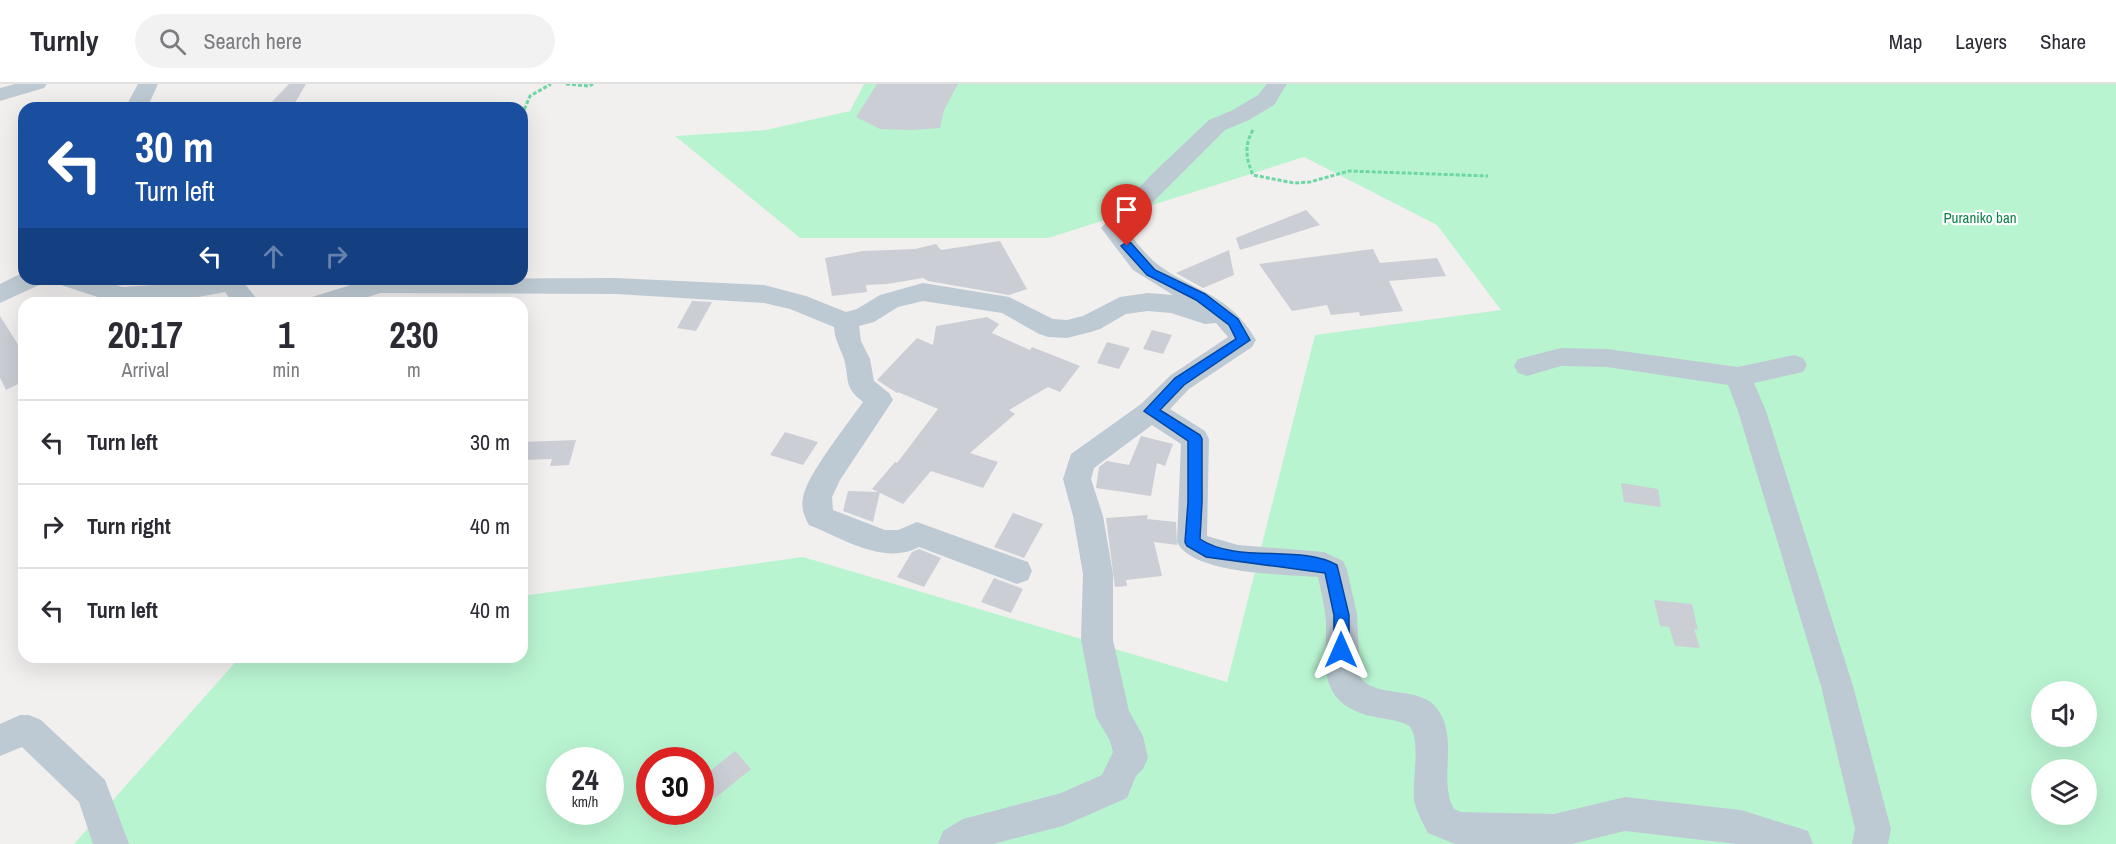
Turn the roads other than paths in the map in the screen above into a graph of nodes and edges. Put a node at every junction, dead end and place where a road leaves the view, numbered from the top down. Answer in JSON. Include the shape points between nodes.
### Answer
{"nodes":[{"id":1,"x":37,"y":84,"type":"edge"},
{"id":2,"x":148,"y":84,"type":"edge"},
{"id":3,"x":1271,"y":92,"type":"edge"},
{"id":4,"x":0,"y":95,"type":"edge"},
{"id":5,"x":139,"y":102,"type":"edge"},
{"id":6,"x":18,"y":285,"type":"edge"},
{"id":7,"x":88,"y":285,"type":"edge"},
{"id":8,"x":219,"y":285,"type":"edge"},
{"id":9,"x":233,"y":285,"type":"edge"},
{"id":10,"x":379,"y":285,"type":"edge"},
{"id":11,"x":379,"y":285,"type":"edge"},
{"id":12,"x":0,"y":294,"type":"edge"},
{"id":13,"x":242,"y":297,"type":"edge"},
{"id":14,"x":340,"y":297,"type":"edge"},
{"id":15,"x":846,"y":321,"type":"junction"},
{"id":16,"x":1234,"y":322,"type":"junction"},
{"id":17,"x":1794,"y":365,"type":"dead end"},
{"id":18,"x":1527,"y":366,"type":"dead end"},
{"id":19,"x":1738,"y":377,"type":"junction"},
{"id":20,"x":1151,"y":411,"type":"junction"},
{"id":21,"x":1017,"y":571,"type":"dead end"},
{"id":22,"x":0,"y":740,"type":"edge"},
{"id":23,"x":111,"y":844,"type":"edge"},
{"id":24,"x":956,"y":844,"type":"edge"},
{"id":25,"x":1795,"y":844,"type":"edge"},
{"id":26,"x":1870,"y":844,"type":"edge"}],
"edges":[{"from":1,"to":4,"type":"street"},
{"from":2,"to":5,"type":"street"},
{"from":3,"to":16,"type":"street","via":[[1242,115],[1217,125],[1113,228],[1151,273],[1200,297]]},
{"from":6,"to":12,"type":"street"},
{"from":7,"to":8,"type":"street","via":[[122,296]]},
{"from":9,"to":13,"type":"street"},
{"from":10,"to":15,"type":"street","via":[[662,288],[764,294]]},
{"from":11,"to":14,"type":"street"},
{"from":15,"to":16,"type":"street","via":[[865,316],[889,301],[923,292],[1009,306],[1048,328],[1067,329],[1091,323],[1120,306],[1148,302],[1173,304]]},
{"from":15,"to":21,"type":"street","via":[[861,386],[879,400],[828,474],[817,497],[819,517],[884,542],[902,542],[917,534]]},
{"from":16,"to":20,"type":"street","via":[[1243,340],[1180,382]]},
{"from":17,"to":19,"type":"street"},
{"from":18,"to":19,"type":"street","via":[[1561,357],[1607,358]]},
{"from":19,"to":26,"type":"street","via":[[1837,686],[1873,830]]},
{"from":20,"to":24,"type":"street","via":[[1082,462],[1077,479],[1098,574],[1097,639],[1113,717],[1126,736],[1131,758],[1122,766],[1115,786],[1063,809],[976,831]]},
{"from":20,"to":25,"type":"street","via":[[1195,439],[1192,542],[1206,551],[1324,565],[1332,570],[1341,615],[1345,685],[1356,695],[1379,705],[1415,710],[1425,718],[1430,736],[1432,803],[1441,821],[1461,829],[1554,831],[1625,813],[1741,826]]},
{"from":22,"to":23,"type":"street","via":[[29,731],[93,792]]}]}
